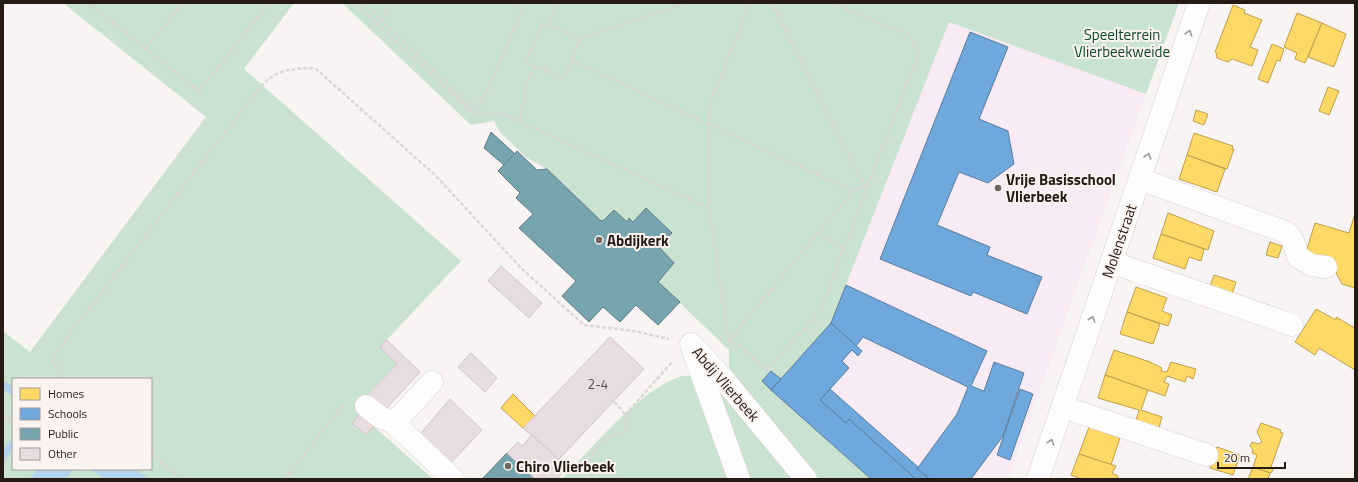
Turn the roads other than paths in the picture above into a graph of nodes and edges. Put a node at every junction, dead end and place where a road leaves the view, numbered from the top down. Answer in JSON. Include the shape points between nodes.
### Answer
{"nodes":[{"id":1,"x":1199,"y":3,"type":"edge"},
{"id":2,"x":1140,"y":179,"type":"junction"},
{"id":3,"x":1111,"y":262,"type":"junction"},
{"id":4,"x":1326,"y":266,"type":"dead end"},
{"id":5,"x":1292,"y":325,"type":"dead end"},
{"id":6,"x":432,"y":382,"type":"dead end"},
{"id":7,"x":366,"y":406,"type":"road end"},
{"id":8,"x":1063,"y":407,"type":"junction"},
{"id":9,"x":394,"y":423,"type":"junction"},
{"id":10,"x":1207,"y":456,"type":"dead end"},
{"id":11,"x":453,"y":479,"type":"edge"},
{"id":12,"x":739,"y":479,"type":"edge"},
{"id":13,"x":806,"y":479,"type":"edge"},
{"id":14,"x":1038,"y":479,"type":"edge"}],
"edges":[{"from":2,"to":1,"type":"street","name":"Molenstraat","one_way":true},
{"from":2,"to":3,"type":"street","name":"Molenstraat"},
{"from":2,"to":4,"type":"street","via":[[1285,232],[1295,243],[1298,257],[1311,265]]},
{"from":3,"to":5,"type":"street"},
{"from":8,"to":3,"type":"street","name":"Molenstraat","one_way":true},
{"from":6,"to":9,"type":"street"},
{"from":7,"to":9,"type":"street","via":[[380,417]]},
{"from":8,"to":10,"type":"street"},
{"from":14,"to":8,"type":"street","name":"Molenstraat","one_way":true},
{"from":9,"to":11,"type":"street"},
{"from":12,"to":13,"type":"street","name":"Abdij Vlierbeek","via":[[690,344],[721,376]]}]}
